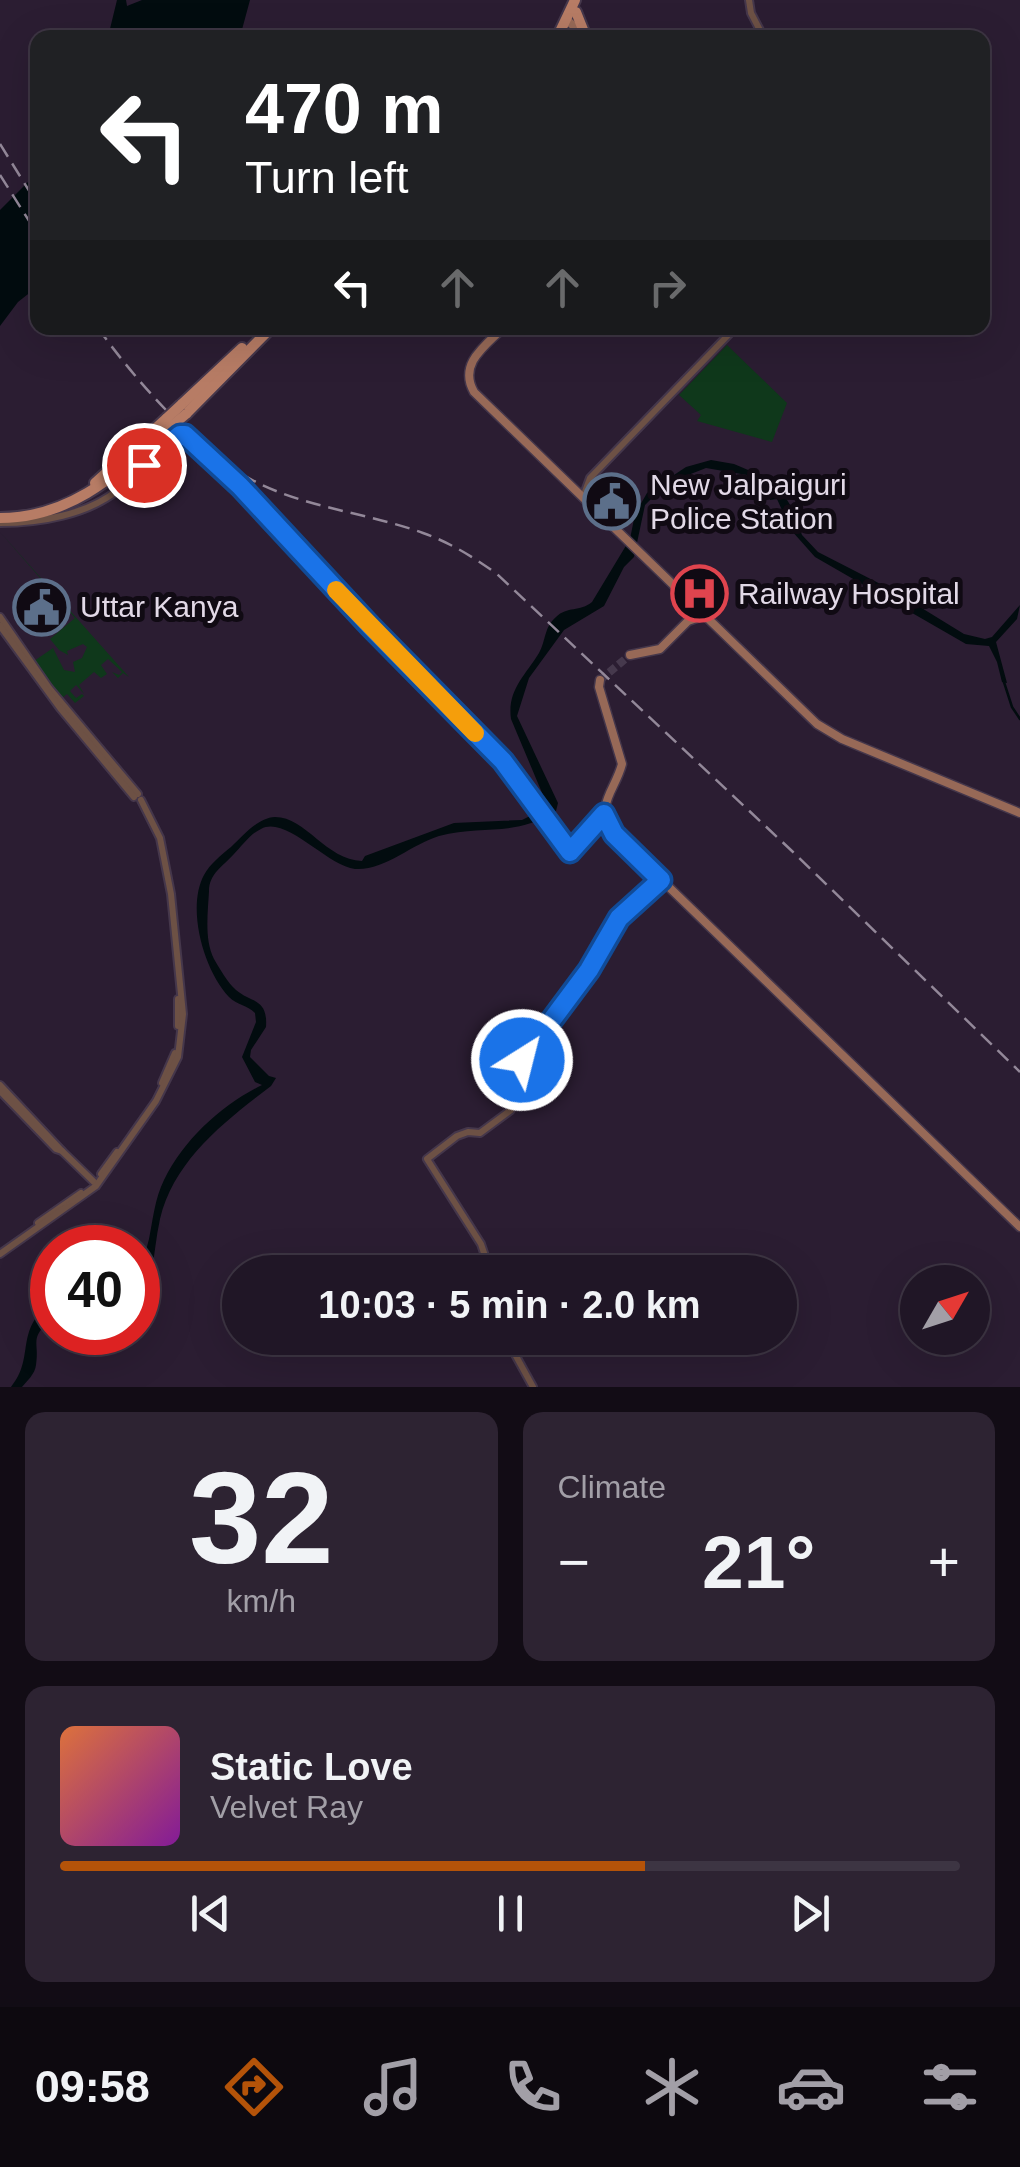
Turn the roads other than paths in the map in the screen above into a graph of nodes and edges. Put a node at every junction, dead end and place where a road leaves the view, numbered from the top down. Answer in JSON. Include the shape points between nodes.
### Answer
{"nodes":[{"id":1,"x":749,"y":0,"type":"edge"},
{"id":2,"x":759,"y":30,"type":"edge"},
{"id":3,"x":255,"y":335,"type":"edge"},
{"id":4,"x":264,"y":335,"type":"edge"},
{"id":5,"x":496,"y":335,"type":"edge"},
{"id":6,"x":729,"y":335,"type":"edge"},
{"id":7,"x":184,"y":410,"type":"junction"},
{"id":8,"x":583,"y":498,"type":"junction"},
{"id":9,"x":0,"y":518,"type":"edge"},
{"id":10,"x":691,"y":601,"type":"junction"},
{"id":11,"x":705,"y":614,"type":"junction"},
{"id":12,"x":0,"y":617,"type":"edge"},
{"id":13,"x":691,"y":618,"type":"junction"},
{"id":14,"x":0,"y":626,"type":"edge"},
{"id":15,"x":14,"y":642,"type":"junction"},
{"id":16,"x":630,"y":656,"type":"tunnel mouth"},
{"id":17,"x":600,"y":682,"type":"dead end"},
{"id":18,"x":138,"y":798,"type":"junction"},
{"id":19,"x":604,"y":814,"type":"junction"},
{"id":20,"x":1020,"y":814,"type":"edge"},
{"id":21,"x":661,"y":880,"type":"junction"},
{"id":22,"x":0,"y":1088,"type":"edge"},
{"id":23,"x":94,"y":1182,"type":"junction"},
{"id":24,"x":1020,"y":1227,"type":"edge"},
{"id":25,"x":0,"y":1252,"type":"edge"},
{"id":26,"x":485,"y":1255,"type":"edge"},
{"id":27,"x":515,"y":1355,"type":"edge"},
{"id":28,"x":533,"y":1387,"type":"edge"}],
"edges":[{"from":1,"to":2,"type":"street"},
{"from":3,"to":7,"type":"main road"},
{"from":4,"to":7,"type":"main road"},
{"from":5,"to":8,"type":"main road","via":[[471,362],[470,386]]},
{"from":6,"to":8,"type":"street","via":[[592,476]]},
{"from":7,"to":9,"type":"main road","bridge":true,"via":[[91,493],[46,512]]},
{"from":8,"to":10,"type":"main road"},
{"from":9,"to":19,"type":"street","via":[[52,518],[114,494],[185,435],[503,761],[571,852]]},
{"from":10,"to":11,"type":"main road"},
{"from":10,"to":13,"type":"main road"},
{"from":11,"to":13,"type":"main road"},
{"from":11,"to":20,"type":"main road","via":[[826,731]]},
{"from":12,"to":15,"type":"street"},
{"from":13,"to":16,"type":"main road","via":[[665,645]]},
{"from":14,"to":15,"type":"street"},
{"from":15,"to":18,"type":"street","via":[[60,708]]},
{"from":17,"to":19,"type":"main road","via":[[622,764]]},
{"from":18,"to":23,"type":"street","via":[[166,880],[178,1041],[156,1097]]},
{"from":18,"to":25,"type":"street","via":[[160,838],[171,894],[183,1014],[178,1057],[156,1101],[96,1186]]},
{"from":19,"to":21,"type":"main road","via":[[614,834]]},
{"from":21,"to":24,"type":"main road"},
{"from":21,"to":26,"type":"street","via":[[619,918],[584,978],[525,1052],[522,1062],[537,1082],[510,1098],[511,1110],[494,1124],[462,1134],[427,1159]]},
{"from":22,"to":23,"type":"street"},
{"from":23,"to":25,"type":"street"},
{"from":27,"to":28,"type":"street"}]}
